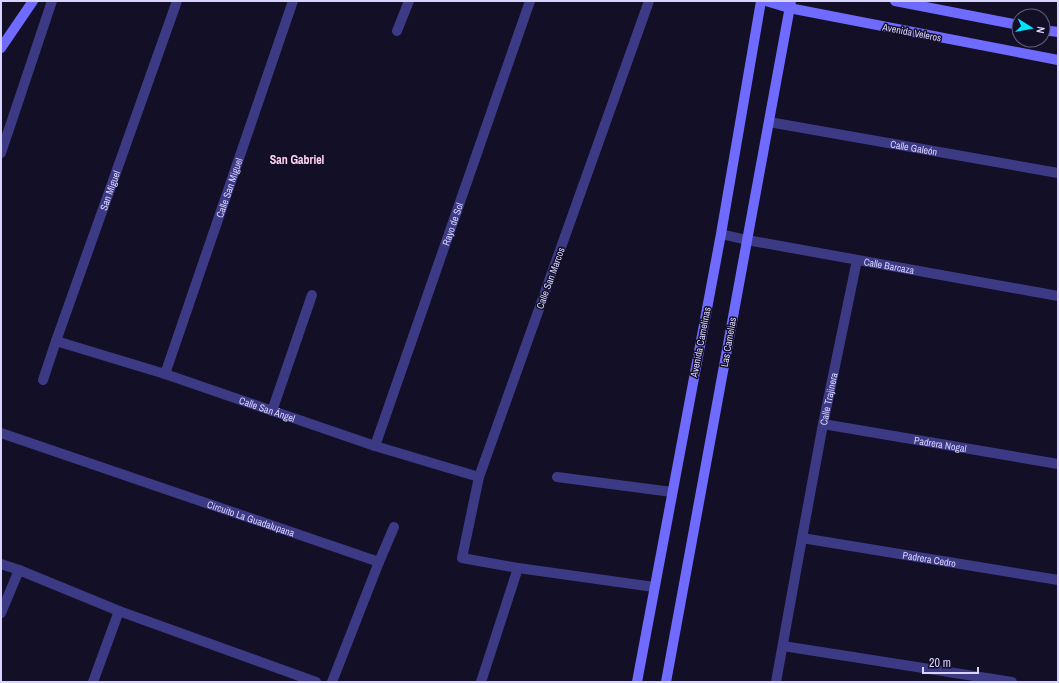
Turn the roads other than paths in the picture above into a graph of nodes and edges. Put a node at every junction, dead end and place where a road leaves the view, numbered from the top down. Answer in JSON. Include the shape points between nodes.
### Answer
{"nodes":[{"id":1,"x":33,"y":1,"type":"edge"},
{"id":2,"x":52,"y":1,"type":"edge"},
{"id":3,"x":177,"y":1,"type":"edge"},
{"id":4,"x":293,"y":1,"type":"edge"},
{"id":5,"x":408,"y":1,"type":"edge"},
{"id":6,"x":530,"y":1,"type":"edge"},
{"id":7,"x":649,"y":1,"type":"edge"},
{"id":8,"x":762,"y":1,"type":"edge"},
{"id":9,"x":766,"y":1,"type":"edge"},
{"id":10,"x":895,"y":1,"type":"edge"},
{"id":11,"x":790,"y":5,"type":"edge"},
{"id":12,"x":1011,"y":23,"type":"edge"},
{"id":13,"x":397,"y":31,"type":"dead end"},
{"id":14,"x":1,"y":48,"type":"edge"},
{"id":15,"x":1058,"y":60,"type":"edge"},
{"id":16,"x":769,"y":122,"type":"junction"},
{"id":17,"x":1,"y":154,"type":"edge"},
{"id":18,"x":1058,"y":173,"type":"edge"},
{"id":19,"x":720,"y":234,"type":"junction"},
{"id":20,"x":747,"y":240,"type":"junction"},
{"id":21,"x":857,"y":260,"type":"junction"},
{"id":22,"x":312,"y":295,"type":"dead end"},
{"id":23,"x":1058,"y":296,"type":"edge"},
{"id":24,"x":56,"y":341,"type":"junction"},
{"id":25,"x":165,"y":374,"type":"junction"},
{"id":26,"x":44,"y":380,"type":"dead end"},
{"id":27,"x":272,"y":411,"type":"junction"},
{"id":28,"x":823,"y":424,"type":"junction"},
{"id":29,"x":1,"y":433,"type":"edge"},
{"id":30,"x":375,"y":446,"type":"junction"},
{"id":31,"x":1058,"y":464,"type":"edge"},
{"id":32,"x":479,"y":477,"type":"junction"},
{"id":33,"x":557,"y":477,"type":"dead end"},
{"id":34,"x":672,"y":492,"type":"junction"},
{"id":35,"x":394,"y":527,"type":"dead end"},
{"id":36,"x":802,"y":538,"type":"junction"},
{"id":37,"x":379,"y":562,"type":"junction"},
{"id":38,"x":1,"y":564,"type":"edge"},
{"id":39,"x":518,"y":568,"type":"junction"},
{"id":40,"x":19,"y":570,"type":"junction"},
{"id":41,"x":1058,"y":580,"type":"edge"},
{"id":42,"x":654,"y":587,"type":"junction"},
{"id":43,"x":119,"y":612,"type":"junction"},
{"id":44,"x":1,"y":613,"type":"edge"},
{"id":45,"x":783,"y":646,"type":"junction"},
{"id":46,"x":93,"y":682,"type":"edge"},
{"id":47,"x":316,"y":682,"type":"edge"},
{"id":48,"x":332,"y":682,"type":"edge"},
{"id":49,"x":481,"y":682,"type":"edge"},
{"id":50,"x":637,"y":682,"type":"edge"},
{"id":51,"x":666,"y":682,"type":"edge"},
{"id":52,"x":776,"y":682,"type":"edge"},
{"id":53,"x":1012,"y":682,"type":"edge"}],
"edges":[{"from":1,"to":14,"type":"street"},
{"from":2,"to":17,"type":"street"},
{"from":3,"to":24,"type":"street","name":"San Miguel"},
{"from":4,"to":25,"type":"street","name":"Calle San Miguel"},
{"from":5,"to":13,"type":"street"},
{"from":6,"to":30,"type":"street","name":"Rayo de Sol"},
{"from":7,"to":32,"type":"street","name":"Calle San Marcos"},
{"from":8,"to":19,"type":"street","name":"Avenida Camelinas"},
{"from":9,"to":11,"type":"street","name":"Avenida Veleros"},
{"from":10,"to":12,"type":"street"},
{"from":11,"to":15,"type":"street","name":"Avenida Veleros"},
{"from":11,"to":16,"type":"street","name":"Las Camelias"},
{"from":16,"to":18,"type":"street","name":"Calle Galeón"},
{"from":16,"to":20,"type":"street","name":"Las Camelias"},
{"from":19,"to":20,"type":"street","name":"Calle Barcaza"},
{"from":19,"to":34,"type":"street","name":"Avenida Camelinas"},
{"from":20,"to":21,"type":"street","name":"Calle Barcaza"},
{"from":20,"to":51,"type":"street","name":"Las Camelias"},
{"from":21,"to":23,"type":"street","name":"Calle Barcaza"},
{"from":21,"to":28,"type":"street","name":"Calle Trajinera"},
{"from":22,"to":27,"type":"street"},
{"from":24,"to":25,"type":"street","name":"Calle San Ángel"},
{"from":24,"to":26,"type":"street","name":"San Miguel"},
{"from":25,"to":27,"type":"street","name":"Calle San Ángel"},
{"from":27,"to":30,"type":"street","name":"Calle San Ángel"},
{"from":28,"to":31,"type":"street","name":"Padrera Nogal"},
{"from":28,"to":36,"type":"street","name":"Calle Trajinera"},
{"from":29,"to":37,"type":"street","name":"Circuito La Guadalupana"},
{"from":30,"to":32,"type":"street","name":"Calle San Ángel"},
{"from":32,"to":39,"type":"street","name":"Calle San Marcos","via":[[462,558]]},
{"from":33,"to":34,"type":"street"},
{"from":34,"to":42,"type":"street","name":"Avenida Camelinas"},
{"from":35,"to":37,"type":"street"},
{"from":36,"to":41,"type":"street","name":"Padrera Cedro"},
{"from":36,"to":45,"type":"street","name":"Calle Trajinera"},
{"from":37,"to":48,"type":"street"},
{"from":38,"to":40,"type":"street"},
{"from":39,"to":42,"type":"street"},
{"from":39,"to":49,"type":"street"},
{"from":40,"to":43,"type":"street"},
{"from":40,"to":44,"type":"street"},
{"from":42,"to":50,"type":"street","name":"Avenida Camelinas"},
{"from":43,"to":46,"type":"street"},
{"from":43,"to":47,"type":"street"},
{"from":45,"to":52,"type":"street","name":"Calle Trajinera"},
{"from":45,"to":53,"type":"street"}]}
